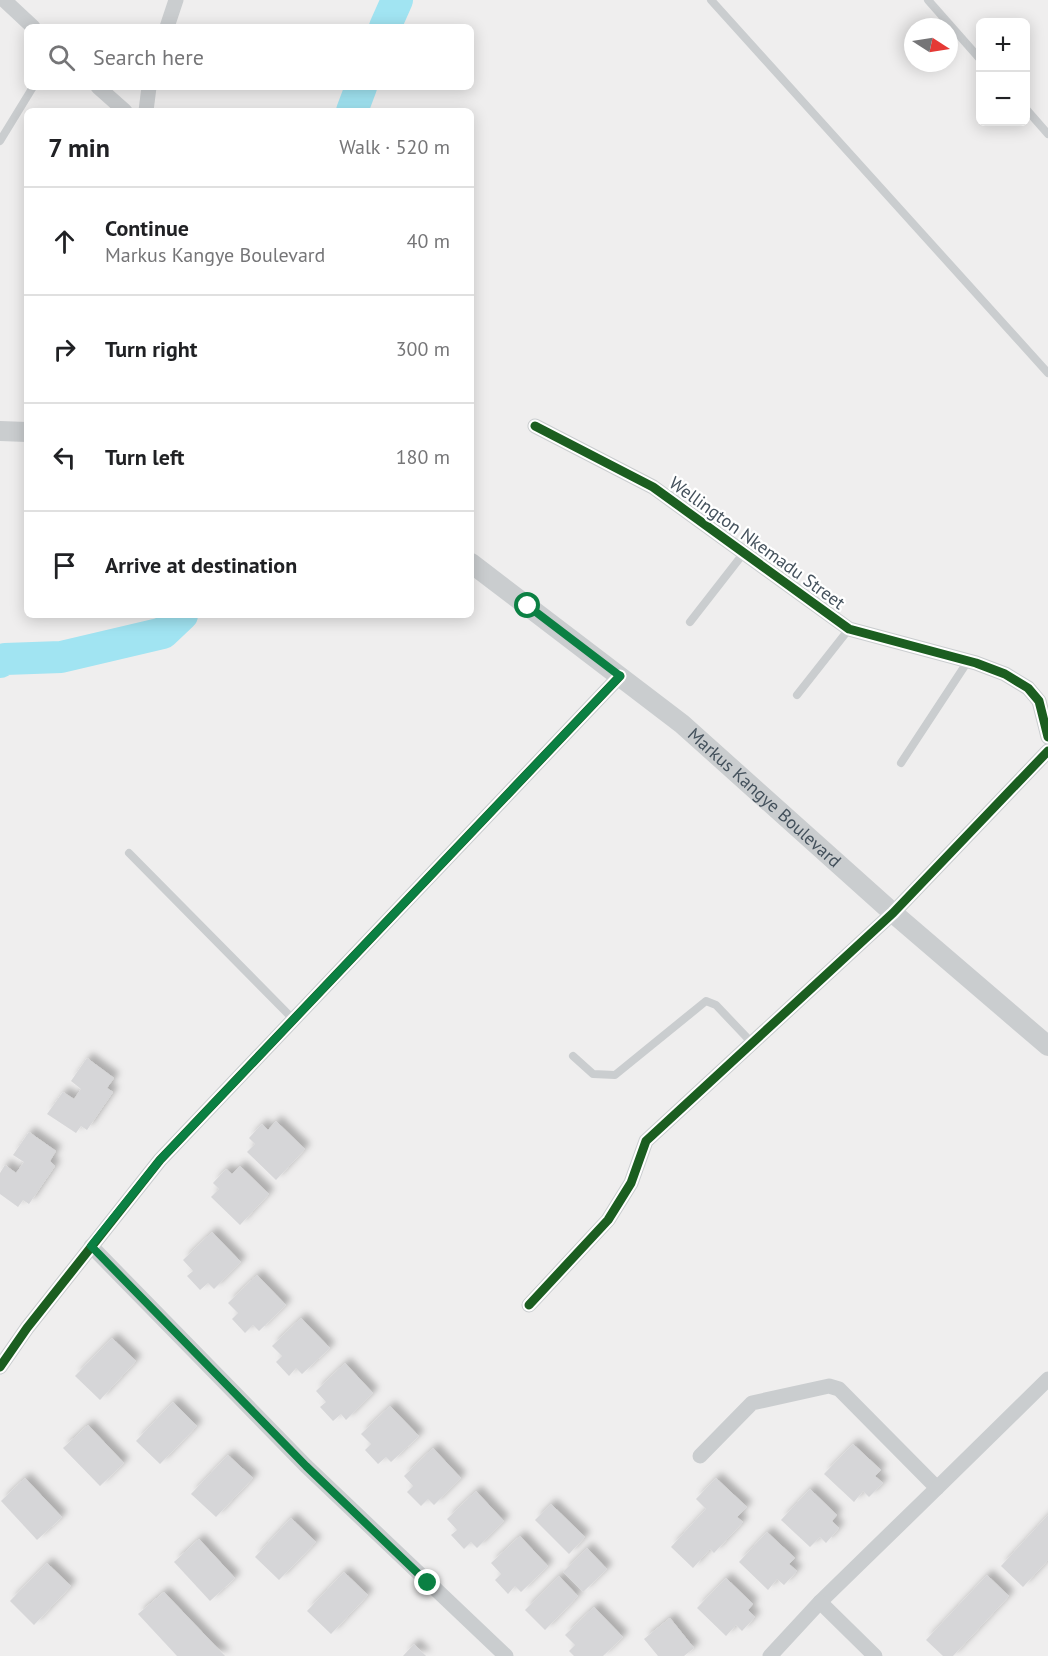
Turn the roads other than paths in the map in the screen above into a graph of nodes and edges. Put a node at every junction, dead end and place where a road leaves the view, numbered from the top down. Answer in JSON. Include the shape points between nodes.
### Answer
{"nodes":[{"id":1,"x":4,"y":0,"type":"edge"},
{"id":2,"x":176,"y":0,"type":"edge"},
{"id":3,"x":711,"y":0,"type":"edge"},
{"id":4,"x":928,"y":0,"type":"edge"},
{"id":5,"x":30,"y":24,"type":"edge"},
{"id":6,"x":168,"y":24,"type":"edge"},
{"id":7,"x":976,"y":53,"type":"edge"},
{"id":8,"x":31,"y":90,"type":"edge"},
{"id":9,"x":101,"y":90,"type":"edge"},
{"id":10,"x":150,"y":90,"type":"edge"},
{"id":11,"x":121,"y":108,"type":"edge"},
{"id":12,"x":146,"y":108,"type":"edge"},
{"id":13,"x":1030,"y":114,"type":"edge"},
{"id":14,"x":1048,"y":134,"type":"edge"},
{"id":15,"x":0,"y":141,"type":"edge"},
{"id":16,"x":1048,"y":373,"type":"edge"},
{"id":17,"x":535,"y":426,"type":"dead end"},
{"id":18,"x":0,"y":431,"type":"edge"},
{"id":19,"x":24,"y":432,"type":"edge"},
{"id":20,"x":743,"y":554,"type":"junction"},
{"id":21,"x":474,"y":564,"type":"edge"},
{"id":22,"x":690,"y":622,"type":"dead end"},
{"id":23,"x":849,"y":629,"type":"junction"},
{"id":24,"x":968,"y":661,"type":"junction"},
{"id":25,"x":620,"y":676,"type":"junction"},
{"id":26,"x":797,"y":695,"type":"dead end"},
{"id":27,"x":1048,"y":737,"type":"edge"},
{"id":28,"x":1048,"y":751,"type":"edge"},
{"id":29,"x":901,"y":763,"type":"dead end"},
{"id":30,"x":129,"y":853,"type":"dead end"},
{"id":31,"x":892,"y":913,"type":"junction"},
{"id":32,"x":294,"y":1020,"type":"junction"},
{"id":33,"x":753,"y":1044,"type":"junction"},
{"id":34,"x":1048,"y":1046,"type":"edge"},
{"id":35,"x":573,"y":1056,"type":"dead end"},
{"id":36,"x":91,"y":1246,"type":"junction"},
{"id":37,"x":529,"y":1305,"type":"dead end"},
{"id":38,"x":0,"y":1367,"type":"edge"},
{"id":39,"x":1048,"y":1379,"type":"edge"},
{"id":40,"x":700,"y":1456,"type":"dead end"},
{"id":41,"x":937,"y":1488,"type":"junction"},
{"id":42,"x":820,"y":1602,"type":"junction"},
{"id":43,"x":506,"y":1656,"type":"edge"},
{"id":44,"x":770,"y":1656,"type":"edge"},
{"id":45,"x":875,"y":1656,"type":"edge"}],
"edges":[{"from":1,"to":5,"type":"street"},
{"from":2,"to":6,"type":"street"},
{"from":3,"to":16,"type":"lane"},
{"from":4,"to":7,"type":"lane"},
{"from":8,"to":15,"type":"lane"},
{"from":9,"to":11,"type":"street"},
{"from":10,"to":12,"type":"street"},
{"from":13,"to":14,"type":"lane"},
{"from":17,"to":20,"type":"street","name":"Wellington Nkemadu Street","via":[[653,487]]},
{"from":18,"to":19,"type":"street"},
{"from":20,"to":22,"type":"lane"},
{"from":20,"to":23,"type":"street","name":"Wellington Nkemadu Street"},
{"from":21,"to":25,"type":"street","name":"Markus Kangye Boulevard"},
{"from":23,"to":24,"type":"street","name":"Wellington Nkemadu Street"},
{"from":23,"to":26,"type":"lane"},
{"from":24,"to":27,"type":"street","name":"Wellington Nkemadu Street","via":[[1029,687],[1039,701]]},
{"from":24,"to":29,"type":"lane"},
{"from":25,"to":31,"type":"street","name":"Markus Kangye Boulevard","via":[[682,724]]},
{"from":25,"to":32,"type":"street"},
{"from":28,"to":31,"type":"street"},
{"from":30,"to":32,"type":"lane"},
{"from":31,"to":33,"type":"street"},
{"from":31,"to":34,"type":"street","name":"Markus Kangye Boulevard"},
{"from":32,"to":36,"type":"street","via":[[160,1160]]},
{"from":33,"to":35,"type":"lane","via":[[716,1005],[706,1001],[615,1075],[594,1074]]},
{"from":33,"to":37,"type":"street","via":[[646,1141],[631,1183],[608,1220]]},
{"from":36,"to":38,"type":"street"},
{"from":36,"to":43,"type":"street","via":[[306,1466]]},
{"from":39,"to":41,"type":"street"},
{"from":40,"to":41,"type":"street","via":[[752,1402],[829,1386],[839,1389]]},
{"from":41,"to":42,"type":"street"},
{"from":42,"to":44,"type":"street"},
{"from":42,"to":45,"type":"street"}]}
